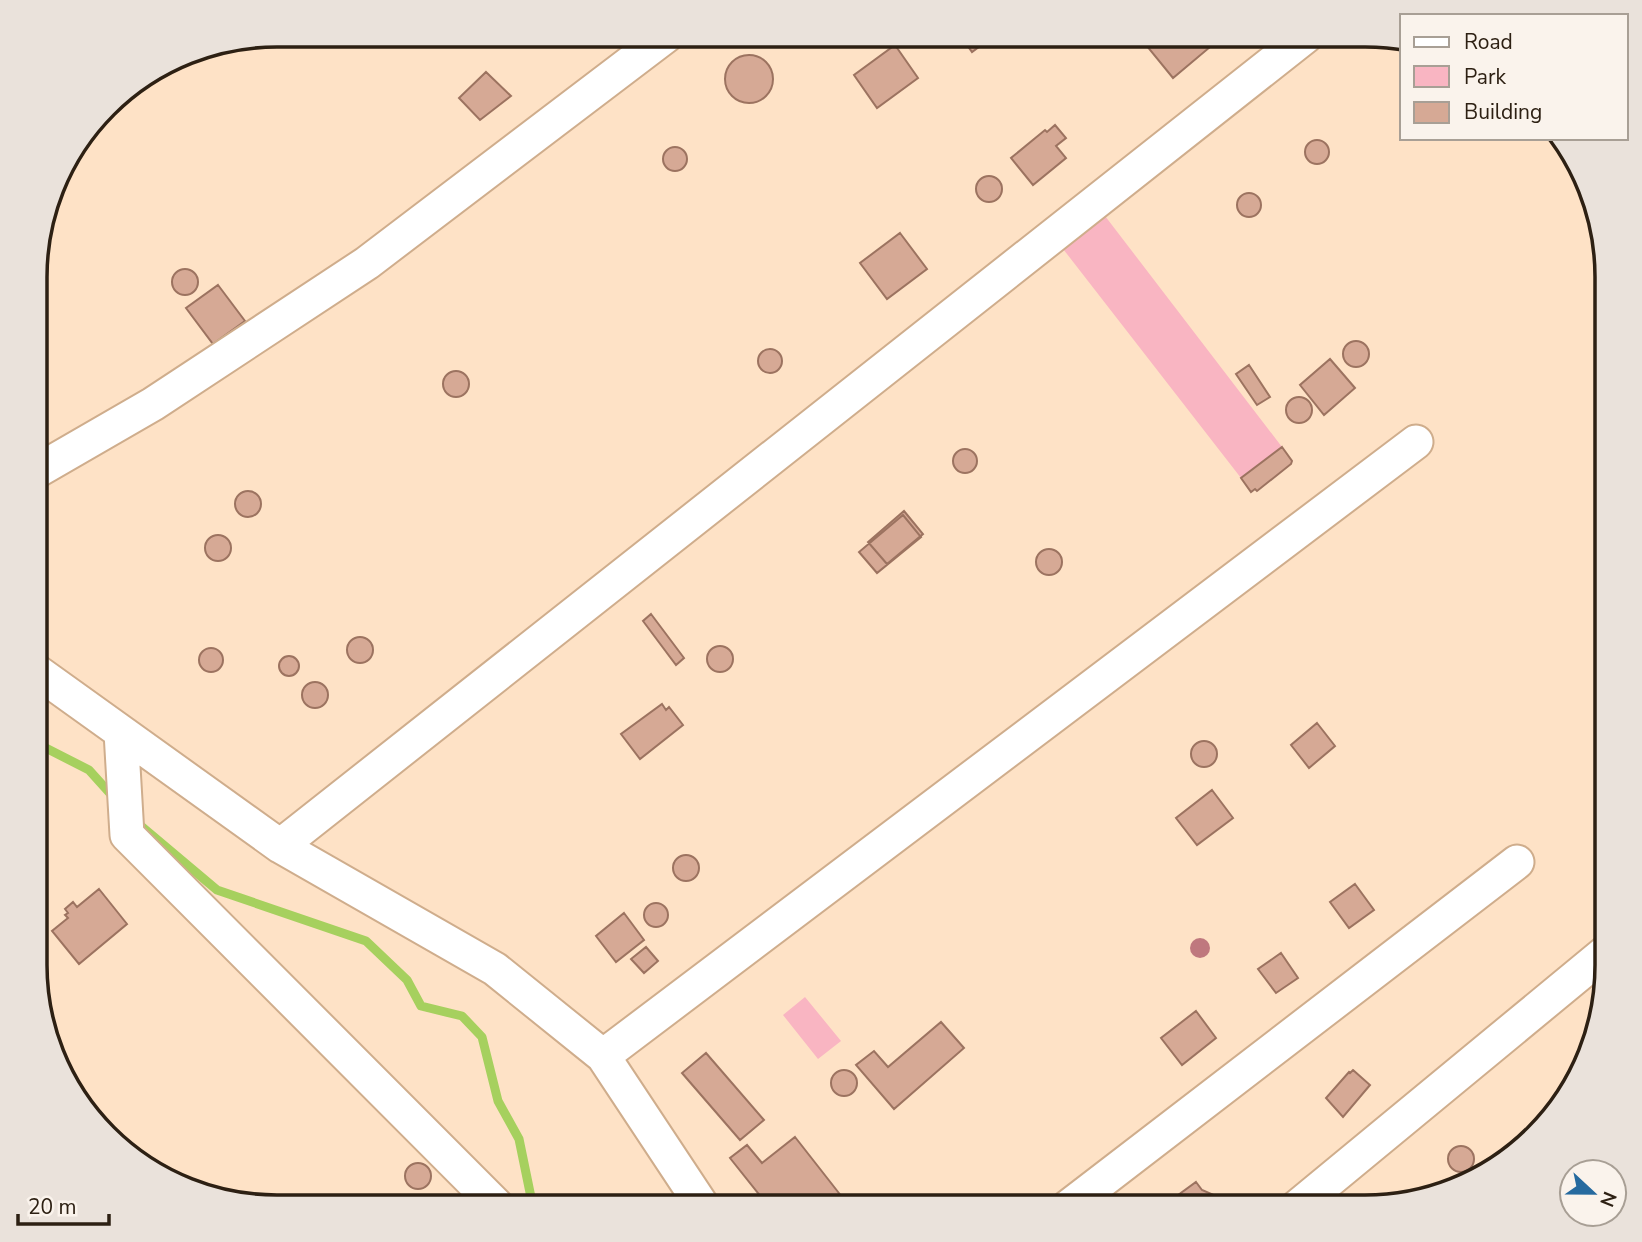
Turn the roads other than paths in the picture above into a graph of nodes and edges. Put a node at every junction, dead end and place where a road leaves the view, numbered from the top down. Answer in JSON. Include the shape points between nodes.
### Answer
{"nodes":[{"id":1,"x":651,"y":47,"type":"edge"},
{"id":2,"x":1291,"y":48,"type":"edge"},
{"id":3,"x":1416,"y":442,"type":"dead end"},
{"id":4,"x":47,"y":465,"type":"edge"},
{"id":5,"x":48,"y":679,"type":"edge"},
{"id":6,"x":121,"y":732,"type":"junction"},
{"id":7,"x":280,"y":846,"type":"junction"},
{"id":8,"x":1517,"y":862,"type":"dead end"},
{"id":9,"x":1594,"y":961,"type":"edge"},
{"id":10,"x":603,"y":1056,"type":"junction"},
{"id":11,"x":485,"y":1194,"type":"edge"},
{"id":12,"x":695,"y":1194,"type":"edge"},
{"id":13,"x":1084,"y":1195,"type":"edge"},
{"id":14,"x":1312,"y":1195,"type":"edge"}],
"edges":[{"from":1,"to":4,"type":"street","via":[[367,263],[153,404]]},
{"from":2,"to":7,"type":"street"},
{"from":3,"to":10,"type":"street"},
{"from":5,"to":6,"type":"street"},
{"from":6,"to":7,"type":"street"},
{"from":6,"to":11,"type":"street","via":[[127,835]]},
{"from":7,"to":10,"type":"street","via":[[495,969]]},
{"from":8,"to":13,"type":"street"},
{"from":9,"to":14,"type":"street"},
{"from":10,"to":12,"type":"street"}]}
